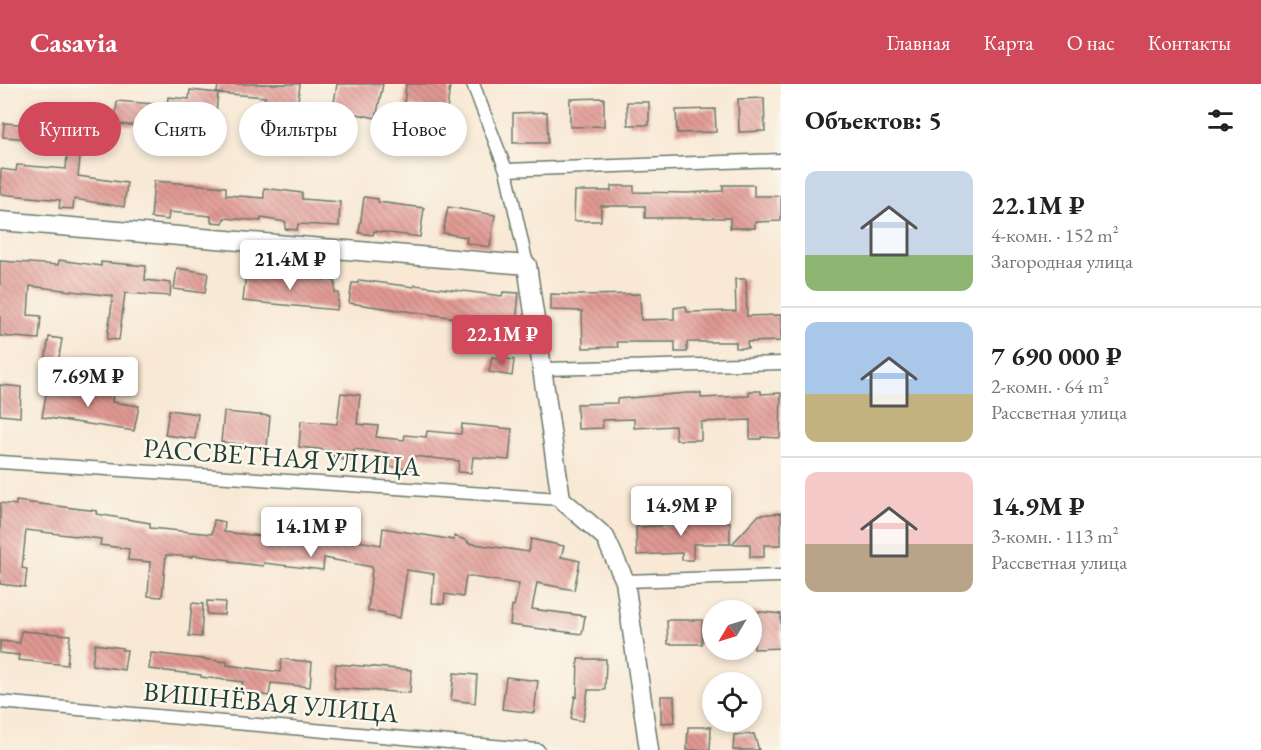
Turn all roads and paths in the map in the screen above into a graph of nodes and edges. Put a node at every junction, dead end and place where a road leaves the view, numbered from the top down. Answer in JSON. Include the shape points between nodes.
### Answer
{"nodes":[{"id":1,"x":473,"y":84,"type":"edge"},
{"id":2,"x":781,"y":160,"type":"edge"},
{"id":3,"x":506,"y":170,"type":"junction"},
{"id":4,"x":0,"y":221,"type":"edge"},
{"id":5,"x":527,"y":265,"type":"junction"},
{"id":6,"x":781,"y":363,"type":"edge"},
{"id":7,"x":544,"y":369,"type":"junction"},
{"id":8,"x":0,"y":462,"type":"edge"},
{"id":9,"x":561,"y":499,"type":"junction"},
{"id":10,"x":781,"y":576,"type":"edge"},
{"id":11,"x":625,"y":581,"type":"junction"},
{"id":12,"x":0,"y":702,"type":"edge"},
{"id":13,"x":538,"y":750,"type":"edge"},
{"id":14,"x":649,"y":750,"type":"edge"}],
"edges":[{"from":1,"to":3,"type":"street"},
{"from":2,"to":3,"type":"street"},
{"from":3,"to":5,"type":"street"},
{"from":4,"to":5,"type":"street"},
{"from":5,"to":7,"type":"street"},
{"from":6,"to":7,"type":"street"},
{"from":7,"to":9,"type":"street"},
{"from":8,"to":9,"type":"street","name":"РАССВЕТНАЯ УЛИЦА"},
{"from":9,"to":11,"type":"street","via":[[605,537]]},
{"from":10,"to":11,"type":"street"},
{"from":11,"to":14,"type":"street"},
{"from":12,"to":13,"type":"street","name":"ВИШНЁВАЯ УЛИЦА"}]}
